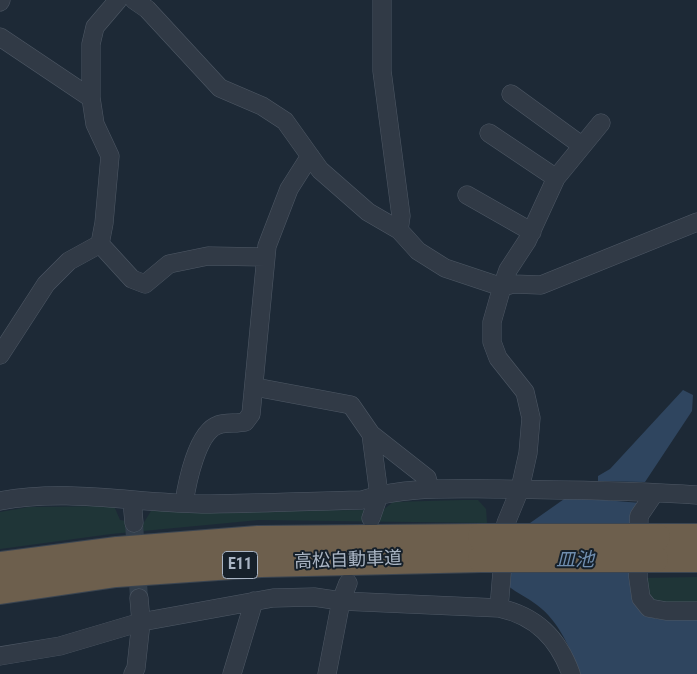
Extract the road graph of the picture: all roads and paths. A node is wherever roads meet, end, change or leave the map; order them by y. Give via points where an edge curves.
1 (118, 0) edge
2 (134, 0) edge
3 (382, 0) edge
4 (0, 37) edge
5 (511, 94) dead end
6 (91, 98) junction
7 (601, 123) dead end
8 (489, 133) dead end
9 (581, 145) junction
10 (310, 156) junction
11 (556, 178) junction
12 (467, 195) dead end
13 (697, 222) edge
14 (399, 230) junction
15 (532, 232) junction
16 (100, 244) junction
17 (266, 257) junction
18 (502, 287) junction
19 (0, 355) edge
20 (255, 388) junction
21 (370, 434) junction
22 (430, 489) junction
23 (520, 489) junction
24 (654, 494) junction
25 (379, 495) junction
26 (697, 495) edge
27 (132, 500) junction
28 (0, 501) edge
29 (184, 503) junction
30 (371, 518) dead end
31 (134, 524) tunnel mouth
32 (697, 537) edge
33 (481, 548) junction
34 (656, 548) junction
35 (697, 559) edge
36 (0, 565) edge
37 (348, 583) dead end
38 (0, 591) edge
39 (139, 598) tunnel mouth
40 (341, 601) junction
41 (254, 602) junction
42 (498, 608) junction
43 (697, 611) edge
44 (141, 622) junction
45 (0, 656) edge
46 (133, 674) edge
47 (232, 674) edge
48 (327, 674) edge
49 (571, 674) edge

1 - 6 street via 95,27 91,44
2 - 10 street via 147,9 220,88 262,106 285,121
3 - 14 street via 382,71 401,216
4 - 6 street
5 - 9 street
6 - 16 street via 95,124 110,156
7 - 9 street
8 - 11 street
9 - 11 street
10 - 14 street via 320,170 368,212
10 - 17 street via 293,181 275,220
11 - 15 street
12 - 15 street
13 - 18 street via 541,285
14 - 18 street via 418,251 445,268
15 - 18 street via 508,270
16 - 17 street via 132,279 145,284 169,264 208,256
16 - 19 street via 69,260 46,284
17 - 20 street
18 - 23 street via 492,322 492,342 498,358 525,392 531,418
20 - 21 street via 351,405
20 - 29 street via 252,414 245,422 219,425 210,429 203,438 187,481
21 - 22 street via 427,478
21 - 25 street
22 - 23 street
22 - 25 street
23 - 24 street
23 - 42 street via 506,523
24 - 26 street
24 - 43 street via 639,516 641,598 649,608
25 - 29 street via 362,500
25 - 30 street
27 - 28 street via 112,496 27,496
27 - 29 street
27 - 31 street
32 - 34 highway, 高松自動車道 / E11
33 - 34 highway, 高松自動車道 / E11, bridge
33 - 36 highway, 高松自動車道 / E11 via 258,539 117,550
33 - 38 highway, 高松自動車道 / E11 via 116,574
34 - 35 highway, 高松自動車道 / E11
37 - 40 street
39 - 44 street
40 - 41 street via 314,597
40 - 42 street
40 - 48 street
41 - 44 street
41 - 47 street
42 - 49 street via 519,612 540,627 558,647
44 - 45 street via 60,646
44 - 46 street

